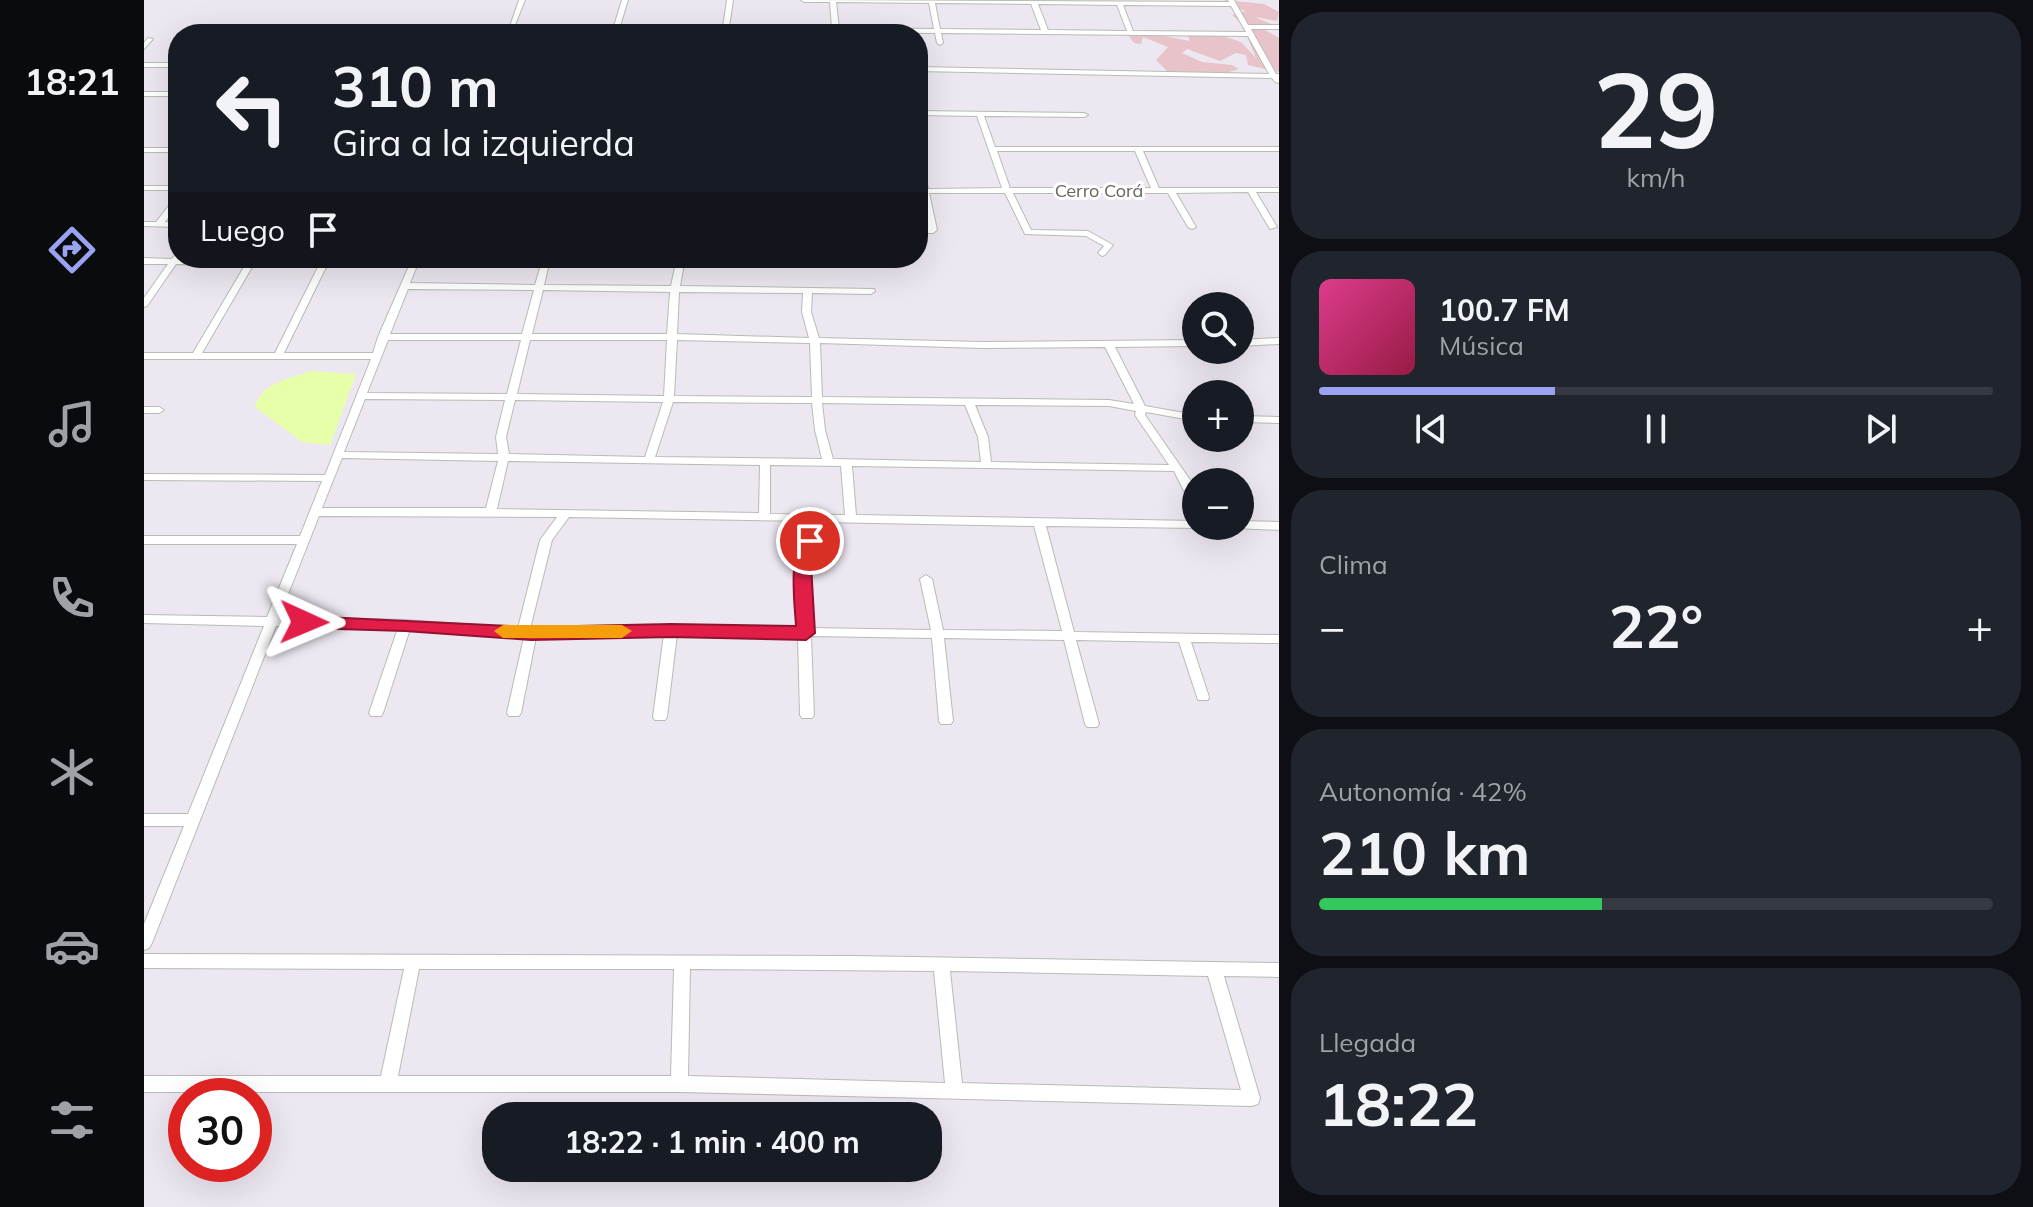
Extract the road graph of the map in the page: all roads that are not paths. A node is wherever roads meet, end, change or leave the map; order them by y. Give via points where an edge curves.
1 (522, 0) edge
2 (625, 0) edge
3 (730, 0) edge
4 (804, 0) edge
5 (833, 0) edge
6 (983, 0) edge
7 (932, 1) edge
8 (1034, 1) edge
9 (1232, 2) edge
10 (1116, 3) junction
11 (512, 24) edge
12 (618, 24) edge
13 (727, 24) edge
14 (835, 24) edge
15 (1279, 27) edge
16 (928, 30) edge
17 (938, 30) junction
18 (1248, 30) junction
19 (1045, 32) junction
20 (1127, 32) junction
21 (150, 39) dead end
22 (940, 43) dead end
23 (144, 47) edge
24 (144, 65) edge
25 (168, 65) edge
26 (928, 69) edge
27 (1277, 76) edge
28 (1279, 84) edge
29 (144, 94) edge
30 (168, 94) edge
31 (928, 113) edge
32 (980, 114) junction
33 (1084, 115) dead end
34 (992, 149) junction
35 (1138, 149) junction
36 (1279, 149) edge
37 (144, 150) edge
38 (168, 150) edge
39 (144, 188) edge
40 (168, 188) edge
41 (1007, 190) junction
42 (1156, 190) junction
43 (1170, 190) junction
44 (1251, 190) junction
45 (1279, 190) edge
46 (928, 191) edge
47 (928, 212) edge
48 (168, 213) edge
49 (144, 224) edge
50 (159, 224) junction
51 (168, 224) edge
52 (1192, 227) dead end
53 (1273, 227) dead end
54 (928, 230) edge
55 (1102, 253) dead end
56 (168, 262) edge
57 (144, 264) edge
58 (169, 268) edge
59 (247, 268) edge
60 (322, 268) edge
61 (412, 268) edge
62 (544, 268) dead end
63 (679, 268) edge
64 (404, 286) junction
65 (539, 287) junction
66 (675, 289) junction
67 (871, 291) dead end
68 (808, 292) junction
69 (144, 304) edge
70 (383, 337) junction
71 (527, 337) junction
72 (672, 337) junction
73 (814, 339) junction
74 (1279, 341) edge
75 (1254, 342) edge
76 (1108, 343) junction
77 (1182, 343) edge
78 (144, 356) edge
79 (196, 356) junction
80 (278, 356) junction
81 (377, 356) junction
82 (361, 396) junction
83 (513, 396) junction
84 (669, 398) junction
85 (817, 402) junction
86 (969, 403) junction
87 (1141, 409) junction
88 (144, 410) edge
89 (159, 410) dead end
90 (1182, 416) edge
91 (1254, 419) edge
92 (1182, 420) edge
93 (1279, 420) edge
94 (1147, 425) junction
95 (338, 455) junction
96 (504, 457) junction
97 (649, 459) junction
98 (765, 461) junction
99 (828, 461) junction
100 (846, 462) junction
101 (986, 463) junction
102 (1174, 468) junction
103 (1182, 474) edge
104 (144, 477) edge
105 (329, 478) junction
106 (315, 512) junction
107 (491, 512) junction
108 (565, 514) junction
109 (764, 517) junction
110 (817, 518) junction
111 (851, 519) junction
112 (1039, 522) junction
113 (1182, 525) edge
114 (1254, 525) edge
115 (1279, 526) edge
116 (144, 540) edge
117 (305, 540) junction
118 (926, 579) dead end
119 (144, 619) edge
120 (273, 621) junction
121 (405, 624) junction
122 (671, 630) junction
123 (527, 633) junction
124 (806, 633) junction
125 (938, 636) junction
126 (1071, 637) junction
127 (1184, 638) junction
128 (1279, 639) edge
129 (1203, 697) dead end
130 (376, 713) dead end
131 (514, 713) dead end
132 (807, 715) dead end
133 (660, 717) dead end
134 (946, 721) dead end
135 (1092, 724) dead end
136 (144, 820) edge
137 (193, 820) junction
138 (144, 943) edge
139 (144, 961) edge
140 (413, 962) junction
141 (682, 964) junction
142 (941, 964) junction
143 (1214, 969) junction
144 (1279, 970) edge
145 (388, 1083) junction
146 (144, 1084) edge
147 (679, 1084) junction
148 (954, 1090) junction

1 - 11 street
2 - 12 street
3 - 13 street
4 - 5 street
5 - 7 street
5 - 14 street
6 - 8 street
7 - 8 street
7 - 17 street
8 - 10 street
8 - 19 street
9 - 10 street
9 - 18 street
10 - 20 street
15 - 18 street
16 - 17 street
17 - 19 street
17 - 22 street
18 - 20 street
18 - 27 street
19 - 20 street
21 - 23 street
24 - 25 street
26 - 27 street
27 - 28 street
29 - 30 street
31 - 32 street
32 - 33 street
32 - 34 street
34 - 35 street
34 - 41 street
35 - 36 street
35 - 42 street
37 - 38 street
39 - 40 street
41 - 42 street, Cerro Corá
41 - 46 street, Cerro Corá
41 - 55 street via 1028,232 1095,235 1109,245
42 - 43 street, Cerro Corá
43 - 44 street, Cerro Corá
43 - 52 street
44 - 45 street, Cerro Corá
44 - 53 street
47 - 54 street via 933,230
48 - 50 street
49 - 50 street
50 - 51 street
56 - 57 street
58 - 69 street
59 - 79 street
60 - 80 street
61 - 64 street
62 - 65 street
63 - 66 street
64 - 65 street
64 - 70 street
65 - 66 street
65 - 71 street
66 - 68 street
66 - 72 street
67 - 68 street
68 - 73 street via 805,311
70 - 71 street
70 - 81 street
71 - 72 street
71 - 83 street
72 - 73 street
72 - 84 street
73 - 76 street
73 - 85 street
74 - 75 street
76 - 77 street
76 - 87 street
78 - 79 street
79 - 80 street
80 - 81 street
81 - 82 street
82 - 83 street
82 - 95 street
83 - 84 street
83 - 96 street via 501,437
84 - 85 street
84 - 97 street
85 - 86 street
85 - 99 street via 818,434
86 - 87 street via 1109,403
86 - 101 street via 983,437
87 - 90 street
87 - 94 street
88 - 89 street
91 - 93 street
92 - 94 street
94 - 102 street
95 - 96 street
95 - 105 street
96 - 97 street
96 - 107 street
97 - 98 street
98 - 99 street
98 - 109 street
99 - 100 street
100 - 101 street
100 - 111 street
101 - 102 street
102 - 103 street
104 - 105 street
105 - 106 street
106 - 107 street
106 - 117 street
107 - 108 street
108 - 109 street
108 - 123 street via 548,536
109 - 110 street
110 - 111 street
110 - 124 street via 802,564
111 - 112 street
112 - 113 street
112 - 126 street
114 - 115 street
116 - 117 street
117 - 120 street
118 - 125 street
119 - 120 street
120 - 121 street
120 - 137 street
121 - 123 street
121 - 130 street
122 - 123 street
122 - 124 street
122 - 133 street
123 - 131 street
124 - 125 street
124 - 132 street
125 - 126 street
125 - 134 street
126 - 127 street
126 - 135 street
127 - 128 street
127 - 129 street
136 - 137 street
137 - 138 street
139 - 140 street
140 - 141 street
140 - 145 street
141 - 142 street
141 - 147 street
142 - 143 street
142 - 148 street
143 - 144 street
143 - 148 street via 1252,1098
145 - 146 street
145 - 147 street
147 - 148 street

